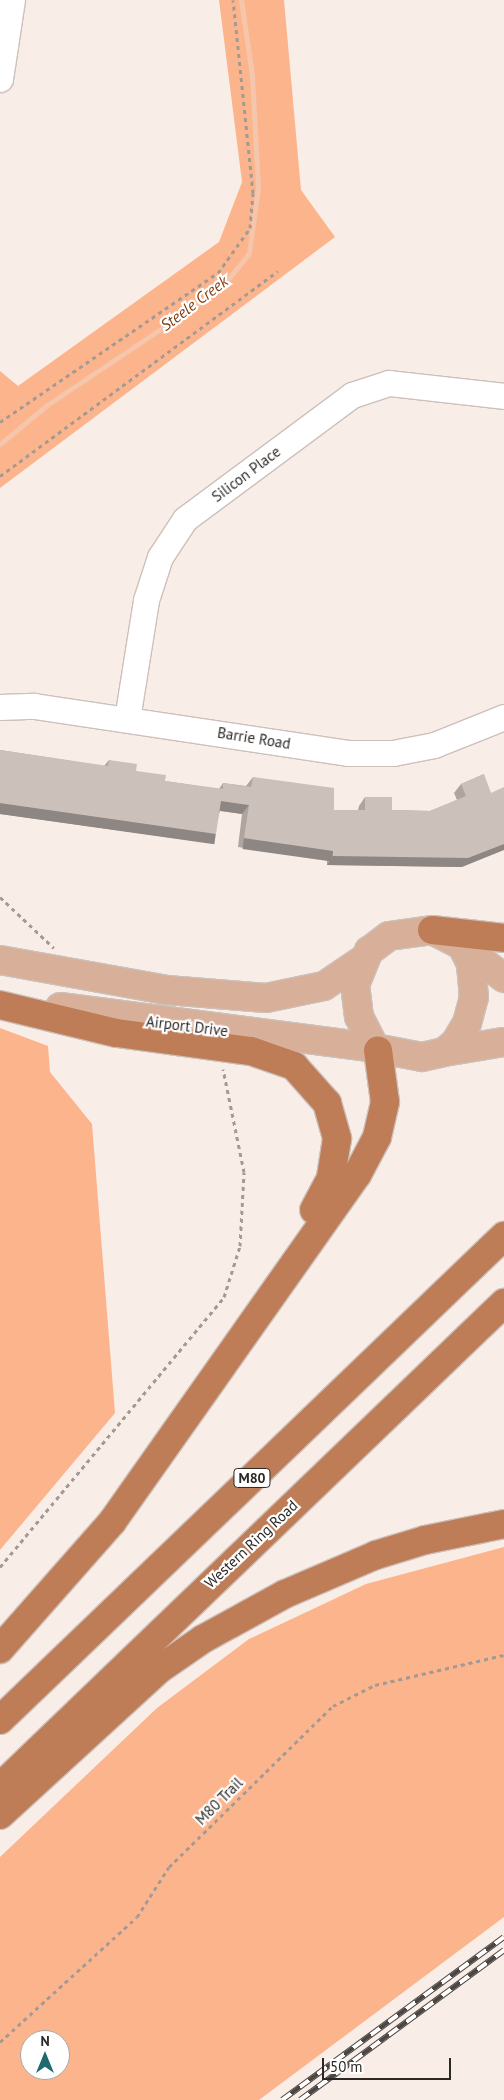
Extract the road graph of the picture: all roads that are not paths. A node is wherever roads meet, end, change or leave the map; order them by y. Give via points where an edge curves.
1 (12, 0) edge
2 (0, 79) edge
3 (504, 396) edge
4 (0, 707) edge
5 (504, 717) edge
6 (127, 719) junction
7 (432, 930) junction
8 (504, 938) edge
9 (462, 946) junction
10 (364, 959) junction
11 (0, 960) edge
12 (504, 978) edge
13 (0, 993) edge
14 (0, 1005) edge
15 (504, 1042) edge
16 (376, 1049) junction
17 (444, 1052) junction
18 (504, 1236) edge
19 (504, 1303) edge
20 (218, 1370) junction
21 (504, 1524) edge
22 (0, 1649) edge
23 (0, 1720) edge
24 (0, 1787) edge
25 (0, 1816) edge

1 - 2 street
3 - 6 street, Silicon Place via 389,383 352,395 185,519 160,557 146,600
4 - 6 street, Barrie Road via 34,706
5 - 6 street, Barrie Road via 434,745 393,753 348,753
7 - 8 highway
7 - 9 main road
7 - 10 main road via 389,936
9 - 12 main road
9 - 17 main road via 472,971 474,1005 460,1038
10 - 11 main road via 324,986 266,998 168,990
10 - 16 main road via 355,992 362,1026
13 - 16 main road, Airport Drive via 112,1016
14 - 20 highway via 108,1031 282,1059 307,1076 327,1103 338,1150 324,1194
15 - 17 main road
16 - 17 main road via 408,1056
16 - 20 highway via 385,1102 369,1155
18 - 23 highway, M80
19 - 24 highway, Western Ring Road
20 - 22 highway via 112,1522
21 - 25 highway via 425,1540 376,1555 285,1594 204,1638 158,1670

